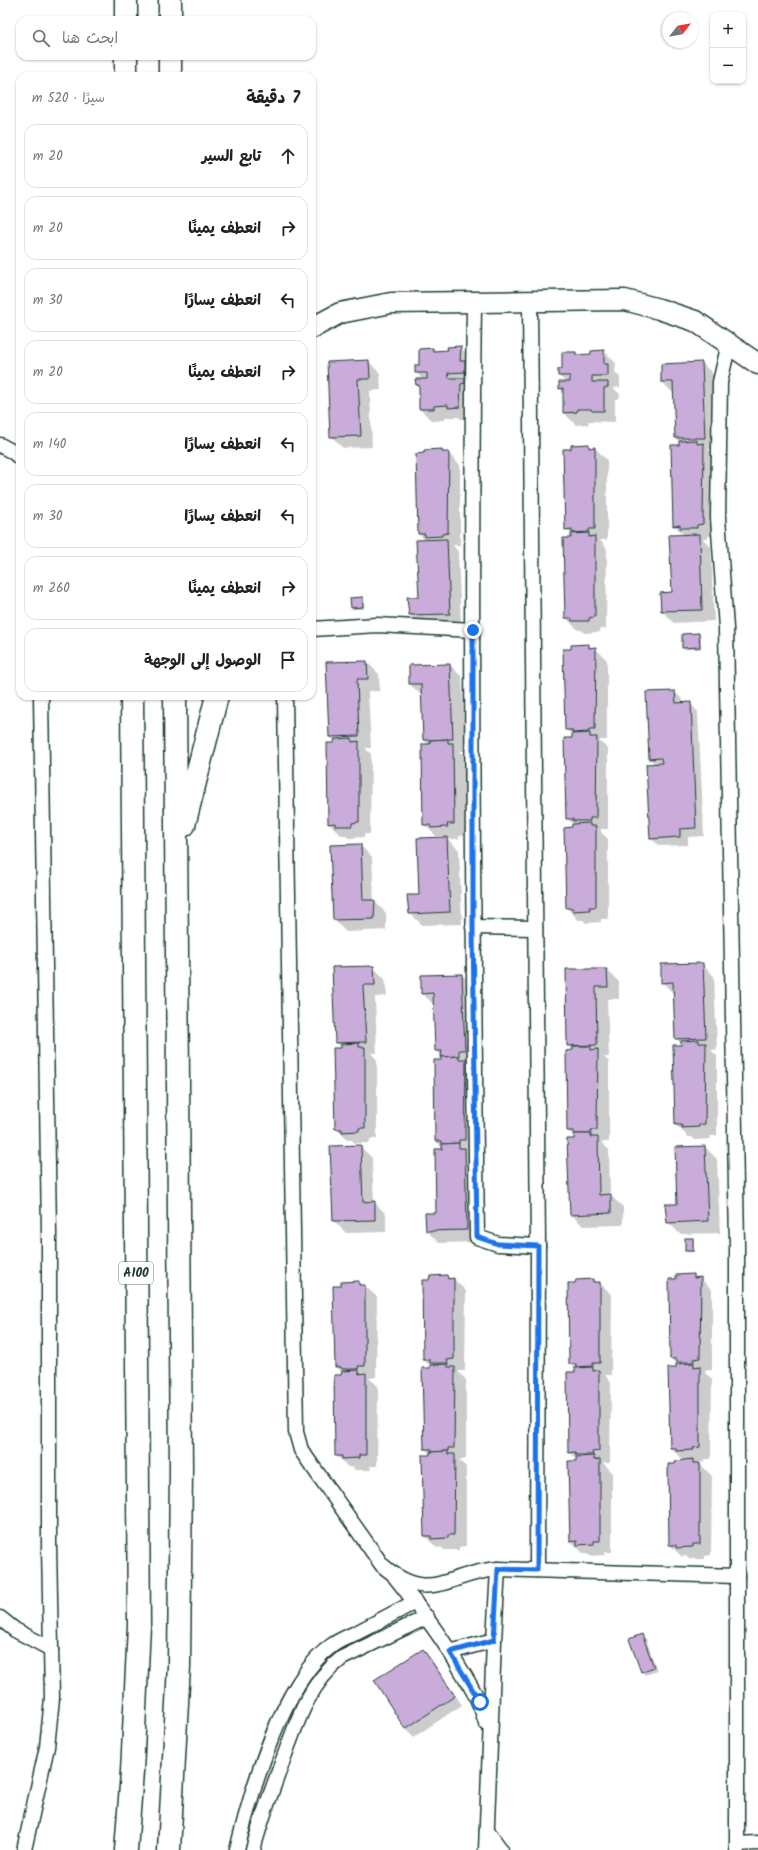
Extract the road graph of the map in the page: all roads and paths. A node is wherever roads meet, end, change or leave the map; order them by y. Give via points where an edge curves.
1 (126, 0) edge
2 (170, 0) edge
3 (126, 16) edge
4 (170, 16) edge
5 (126, 60) edge
6 (170, 60) edge
7 (126, 72) edge
8 (170, 72) edge
9 (530, 302) junction
10 (474, 303) junction
11 (316, 326) edge
12 (729, 343) junction
13 (758, 364) edge
14 (0, 445) edge
15 (16, 455) edge
16 (316, 629) edge
17 (473, 630) junction
18 (40, 700) edge
19 (132, 700) edge
20 (175, 700) edge
21 (216, 700) edge
22 (284, 700) edge
23 (176, 858) junction
24 (473, 927) junction
25 (535, 928) junction
26 (538, 1246) junction
27 (498, 1569) junction
28 (537, 1570) junction
29 (392, 1573) junction
30 (737, 1576) junction
31 (414, 1602) junction
32 (427, 1617) junction
33 (0, 1618) edge
34 (494, 1640) junction
35 (51, 1649) junction
36 (450, 1652) junction
37 (490, 1743) junction
38 (487, 1831) junction
39 (758, 1843) edge
40 (736, 1847) edge
41 (24, 1850) edge
42 (126, 1850) edge
43 (168, 1850) edge
44 (236, 1850) edge
45 (253, 1850) edge
46 (486, 1850) edge
47 (501, 1850) edge

1 - 3 highway
2 - 4 highway
5 - 7 highway
6 - 8 highway
9 - 10 street
9 - 12 street via 625,300 695,321
9 - 25 street
10 - 11 street via 391,303 340,313
10 - 17 street
12 - 13 street
12 - 30 street via 720,382 718,518 726,628 732,943 737,1244
14 - 15 street
16 - 17 street via 377,625
17 - 24 street
18 - 35 street via 49,1233
19 - 42 highway, A100 via 139,1626 133,1764
20 - 23 highway
21 - 23 highway
22 - 29 street via 296,1432 306,1457 375,1557
23 - 43 highway via 181,1469 179,1666
24 - 25 street
24 - 26 street via 477,1237 498,1244
25 - 26 street
26 - 28 street
27 - 28 street
27 - 29 street via 483,1570 432,1586 410,1582
27 - 34 street
28 - 30 street
29 - 31 street
30 - 40 street
31 - 32 street
31 - 44 street via 332,1645 301,1677 263,1762
32 - 36 street
32 - 45 street via 342,1658 317,1683 300,1714 261,1818
33 - 35 street via 15,1630
34 - 36 street
34 - 37 street
35 - 41 street via 52,1698 47,1747
36 - 37 street via 481,1704
37 - 38 street
38 - 46 street
38 - 47 street
39 - 40 street

